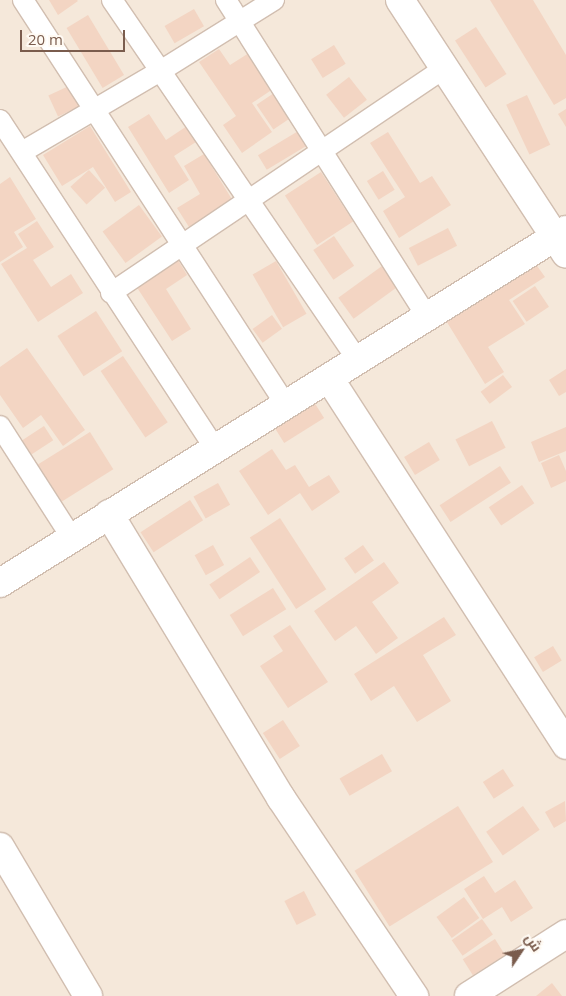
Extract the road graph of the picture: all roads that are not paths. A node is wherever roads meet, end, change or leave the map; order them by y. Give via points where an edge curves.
1 (23, 0) edge
2 (112, 0) edge
3 (226, 0) edge
4 (274, 0) edge
5 (400, 0) edge
6 (239, 22) junction
7 (444, 68) junction
8 (162, 70) junction
9 (92, 110) junction
10 (0, 120) edge
11 (323, 150) junction
12 (22, 152) junction
13 (249, 200) junction
14 (562, 240) edge
15 (180, 246) junction
16 (111, 293) junction
17 (427, 317) junction
18 (358, 360) junction
19 (329, 378) junction
20 (286, 405) junction
21 (0, 426) edge
22 (215, 449) junction
23 (109, 514) junction
24 (72, 538) junction
25 (0, 582) edge
26 (566, 745) edge
27 (0, 846) edge
28 (566, 934) edge
29 (88, 996) edge
30 (414, 996) edge
31 (469, 996) edge

1 - 9 lane
2 - 8 lane
3 - 6 lane
4 - 6 lane
5 - 7 street
6 - 8 lane
6 - 11 lane
7 - 11 lane
7 - 14 street
8 - 9 lane
8 - 13 lane
9 - 12 lane
9 - 15 lane
10 - 12 lane
11 - 13 lane
11 - 17 lane
12 - 16 lane
13 - 15 lane
13 - 18 lane
14 - 17 street
15 - 16 lane
15 - 20 lane
16 - 22 lane
17 - 18 street
18 - 19 street
19 - 20 street
19 - 26 street
20 - 22 street
21 - 24 lane
22 - 23 street
23 - 24 street
23 - 30 street via 281,798
24 - 25 street
27 - 29 street
28 - 31 street

